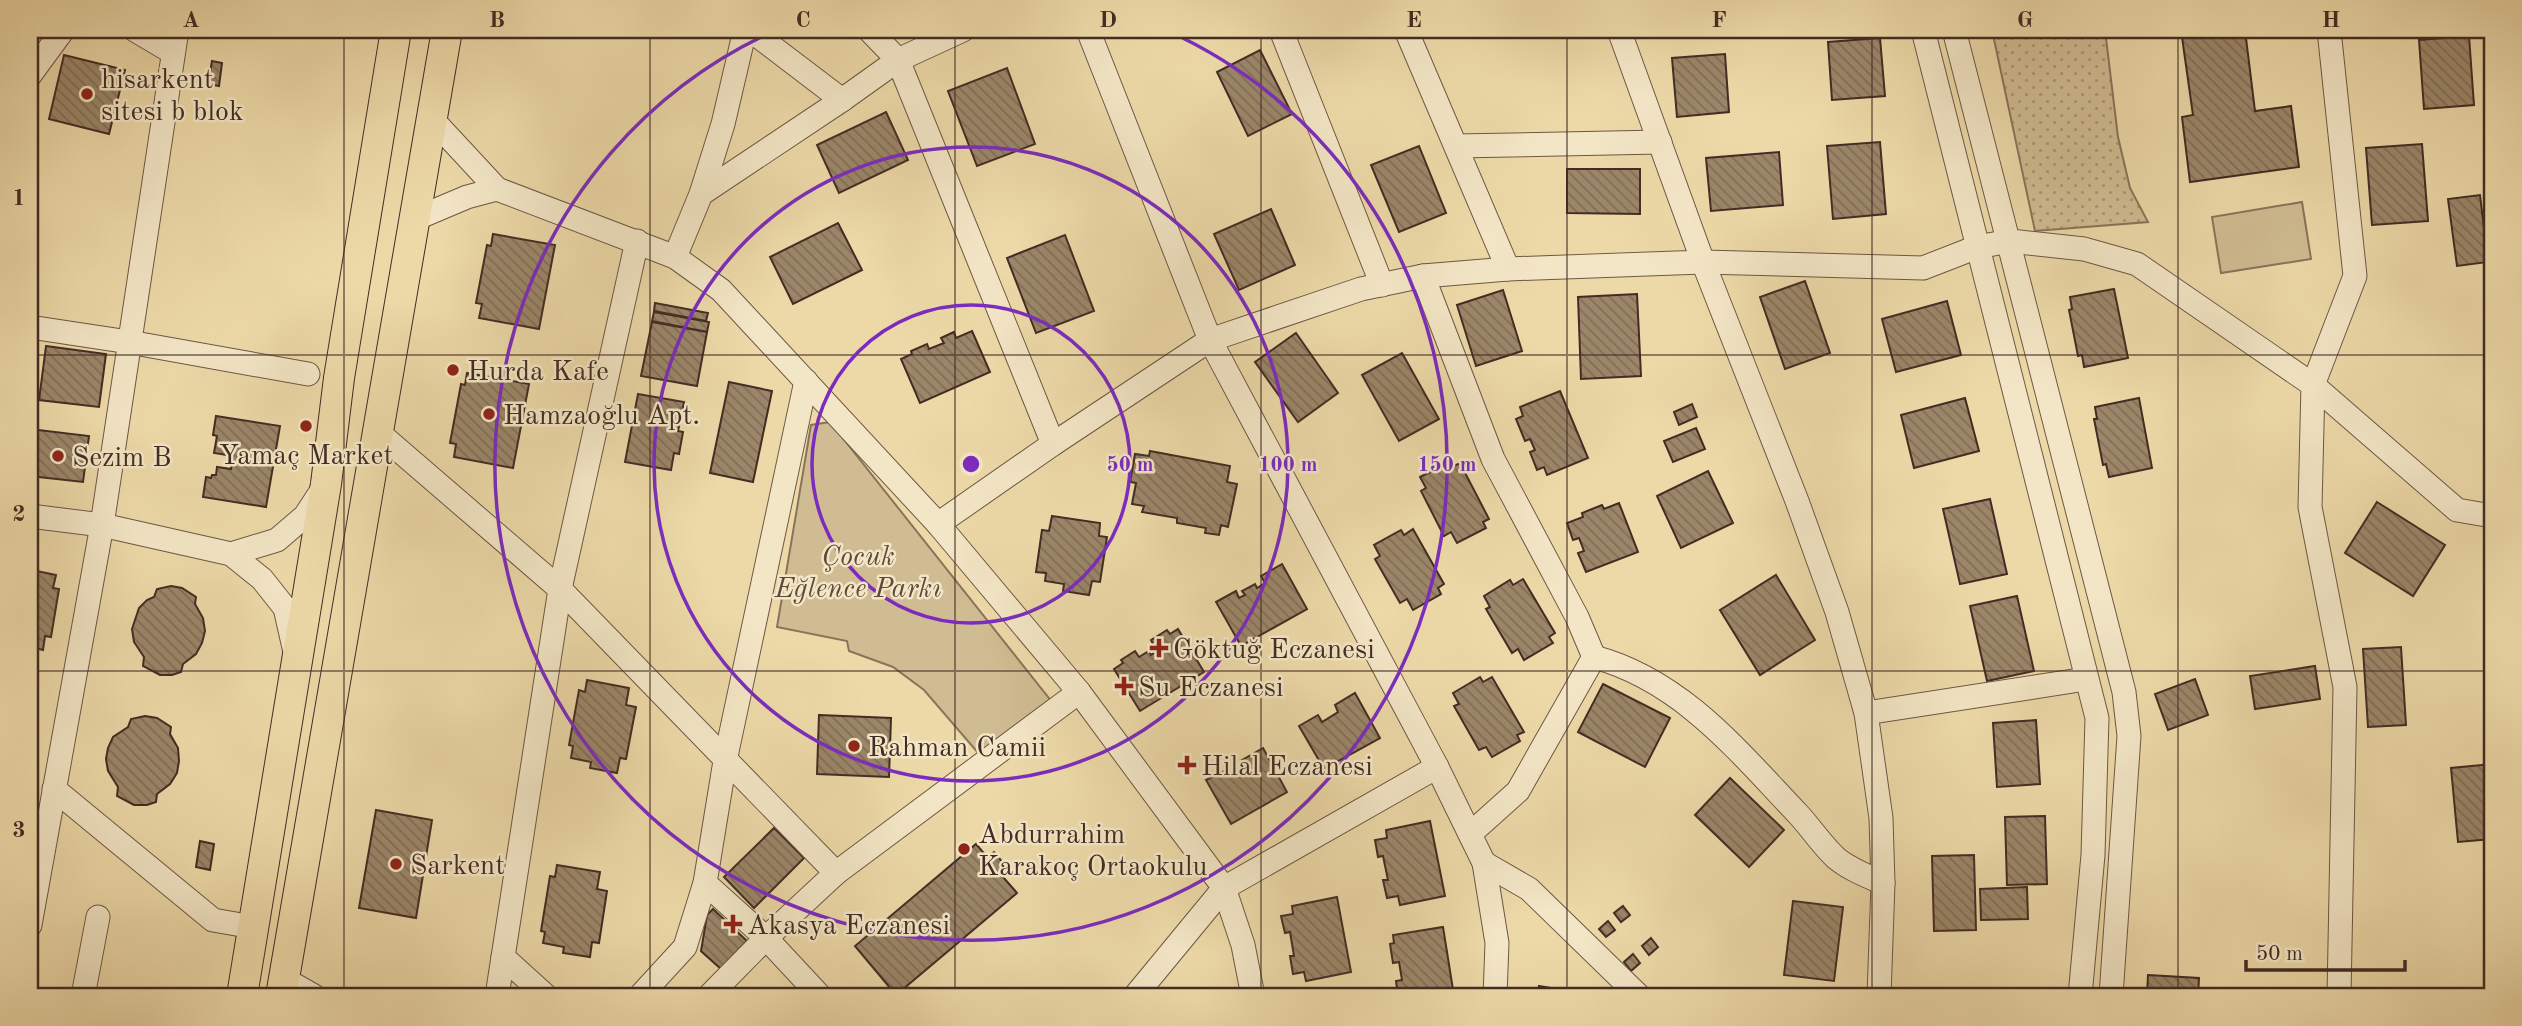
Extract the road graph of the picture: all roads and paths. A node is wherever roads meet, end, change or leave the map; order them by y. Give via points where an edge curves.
1 (63, 30) edge
2 (135, 30) edge
3 (396, 30) edge
4 (447, 30) edge
5 (748, 30) edge
6 (869, 30) edge
7 (963, 30) edge
8 (1088, 30) edge
9 (1281, 30) edge
10 (1406, 30) edge
11 (1619, 30) edge
12 (1923, 30) edge
13 (1954, 30) edge
14 (2329, 30) edge
15 (175, 41) edge
16 (898, 60) junction
17 (30, 75) edge
18 (842, 100) junction
19 (432, 119) junction
20 (1660, 142) junction
21 (1456, 146) junction
22 (497, 189) junction
23 (701, 194) junction
24 (415, 219) junction
25 (636, 241) junction
26 (2010, 241) junction
27 (1977, 247) junction
28 (675, 257) junction
29 (1703, 262) junction
30 (1508, 269) junction
31 (1423, 275) junction
32 (1382, 285) junction
33 (30, 327) edge
34 (1210, 340) junction
35 (130, 342) junction
36 (308, 374) dead end
37 (806, 381) junction
38 (2313, 385) junction
39 (379, 433) junction
40 (1053, 444) junction
41 (326, 484) junction
42 (30, 516) edge
43 (2492, 516) edge
44 (938, 524) junction
45 (102, 525) junction
46 (231, 554) junction
47 (560, 589) junction
48 (1594, 657) junction
49 (297, 661) junction
50 (2086, 679) junction
51 (1079, 692) junction
52 (1866, 713) junction
53 (725, 761) junction
54 (1437, 767) junction
55 (54, 789) junction
56 (1470, 834) junction
57 (1484, 863) junction
58 (836, 873) junction
59 (705, 883) junction
60 (1883, 883) junction
61 (1224, 888) junction
62 (99, 917) dead end
63 (30, 925) edge
64 (253, 927) junction
65 (766, 938) junction
66 (503, 957) junction
67 (283, 988) edge
68 (83, 996) edge
69 (242, 996) edge
70 (314, 996) edge
71 (496, 996) edge
72 (546, 996) edge
73 (640, 996) edge
74 (709, 996) edge
75 (820, 996) edge
76 (1135, 996) edge
77 (1253, 996) edge
78 (1495, 996) edge
79 (1639, 996) edge
80 (1879, 996) edge
81 (2080, 996) edge
82 (2111, 996) edge
83 (2339, 996) edge

1 - 17 street
2 - 15 street
3 - 41 main road
4 - 19 main road
5 - 18 street
5 - 23 street
6 - 16 street
7 - 16 street
8 - 34 street
9 - 32 street
10 - 21 street
11 - 20 street
12 - 27 street
13 - 26 street
14 - 38 street via 2355,276
15 - 35 street
16 - 18 street
16 - 40 street
18 - 23 street
19 - 22 street
19 - 24 main road
20 - 21 street
20 - 29 street
21 - 30 street
22 - 24 street
22 - 25 street
23 - 28 street
24 - 39 main road
25 - 28 street
25 - 47 street
26 - 27 street
26 - 38 street via 2084,249 2137,264
26 - 82 street via 2124,692 2129,736
27 - 29 street via 1923,268
27 - 50 street
28 - 37 street via 721,290
29 - 30 street
29 - 52 street via 1837,612
30 - 31 street
31 - 32 street
31 - 48 street via 1493,459
32 - 34 street
33 - 35 street
34 - 40 street
34 - 54 street
35 - 36 street
35 - 45 street
37 - 44 street
37 - 53 street
38 - 43 street via 2456,510
38 - 83 street via 2310,507 2345,687
39 - 47 street
39 - 67 main road
40 - 44 street
41 - 46 street via 305,516 277,540
41 - 49 main road
42 - 45 street
44 - 51 street
45 - 46 street
45 - 55 street
46 - 49 street via 262,579 285,608
47 - 53 street
47 - 66 street
48 - 56 street via 1518,791
48 - 60 street via 1619,663 1687,703 1837,859
49 - 64 main road
50 - 52 street
50 - 81 street via 2096,732 2093,855
51 - 58 street
51 - 61 street
52 - 60 street via 1881,818
53 - 58 street
53 - 59 street
54 - 56 street
54 - 61 street
55 - 63 street
55 - 64 street via 212,920
56 - 57 street
57 - 78 street via 1497,943
57 - 79 street via 1529,888
58 - 65 street
59 - 65 street
59 - 73 street via 685,947
60 - 80 street
61 - 76 street
61 - 77 street via 1243,945
62 - 68 street
64 - 69 main road
65 - 74 street
65 - 75 street
66 - 71 street
66 - 72 street
67 - 70 street

